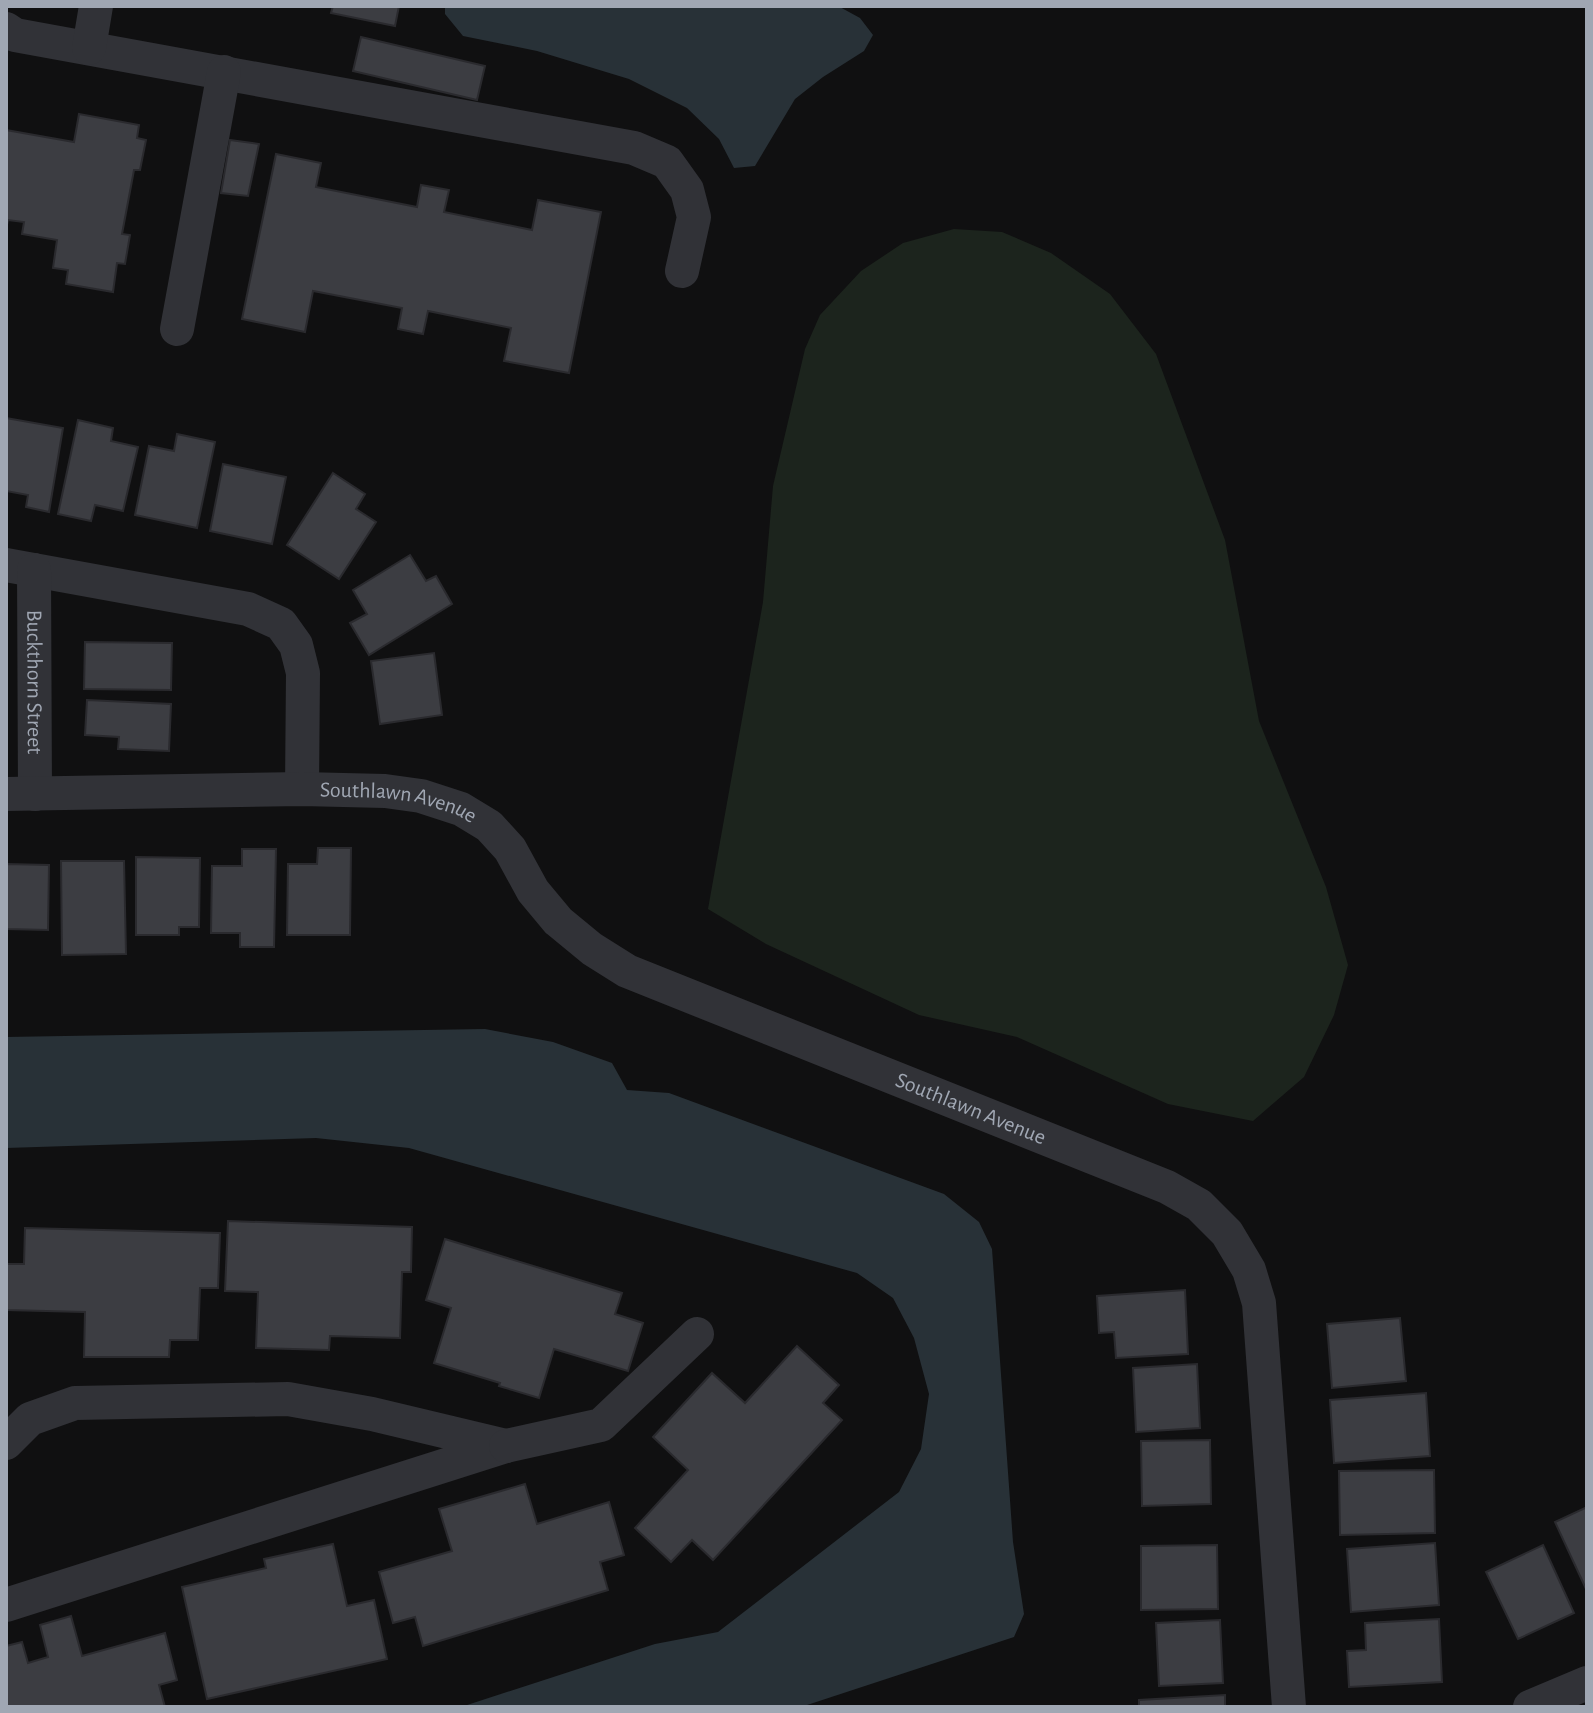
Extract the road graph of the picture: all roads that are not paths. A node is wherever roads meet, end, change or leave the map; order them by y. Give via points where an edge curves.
1 (96, 6) edge
2 (6, 29) edge
3 (89, 48) junction
4 (224, 72) junction
5 (682, 271) dead end
6 (177, 329) dead end
7 (20, 568) edge
8 (302, 789) junction
9 (20, 794) edge
10 (697, 1334) dead end
11 (6, 1443) edge
12 (506, 1446) junction
13 (6, 1605) edge
14 (1587, 1683) edge
15 (1289, 1707) edge
16 (1530, 1707) edge

1 - 3 street
2 - 3 street
3 - 4 street
4 - 5 street via 634,148 667,162 687,190 694,217
4 - 6 street
7 - 8 street, Southlawn Avenue via 248,609 281,624 296,645 303,673
7 - 9 street, Buckthorn Street
8 - 9 street, Southlawn Avenue
8 - 15 street, Southlawn Avenue via 385,791 461,809 489,826 510,849 533,891 558,921 627,971 1167,1187 1199,1205 1227,1233 1249,1270 1259,1303
10 - 12 street via 601,1425
11 - 12 street via 30,1419 75,1403 288,1399
12 - 13 street
14 - 16 street

